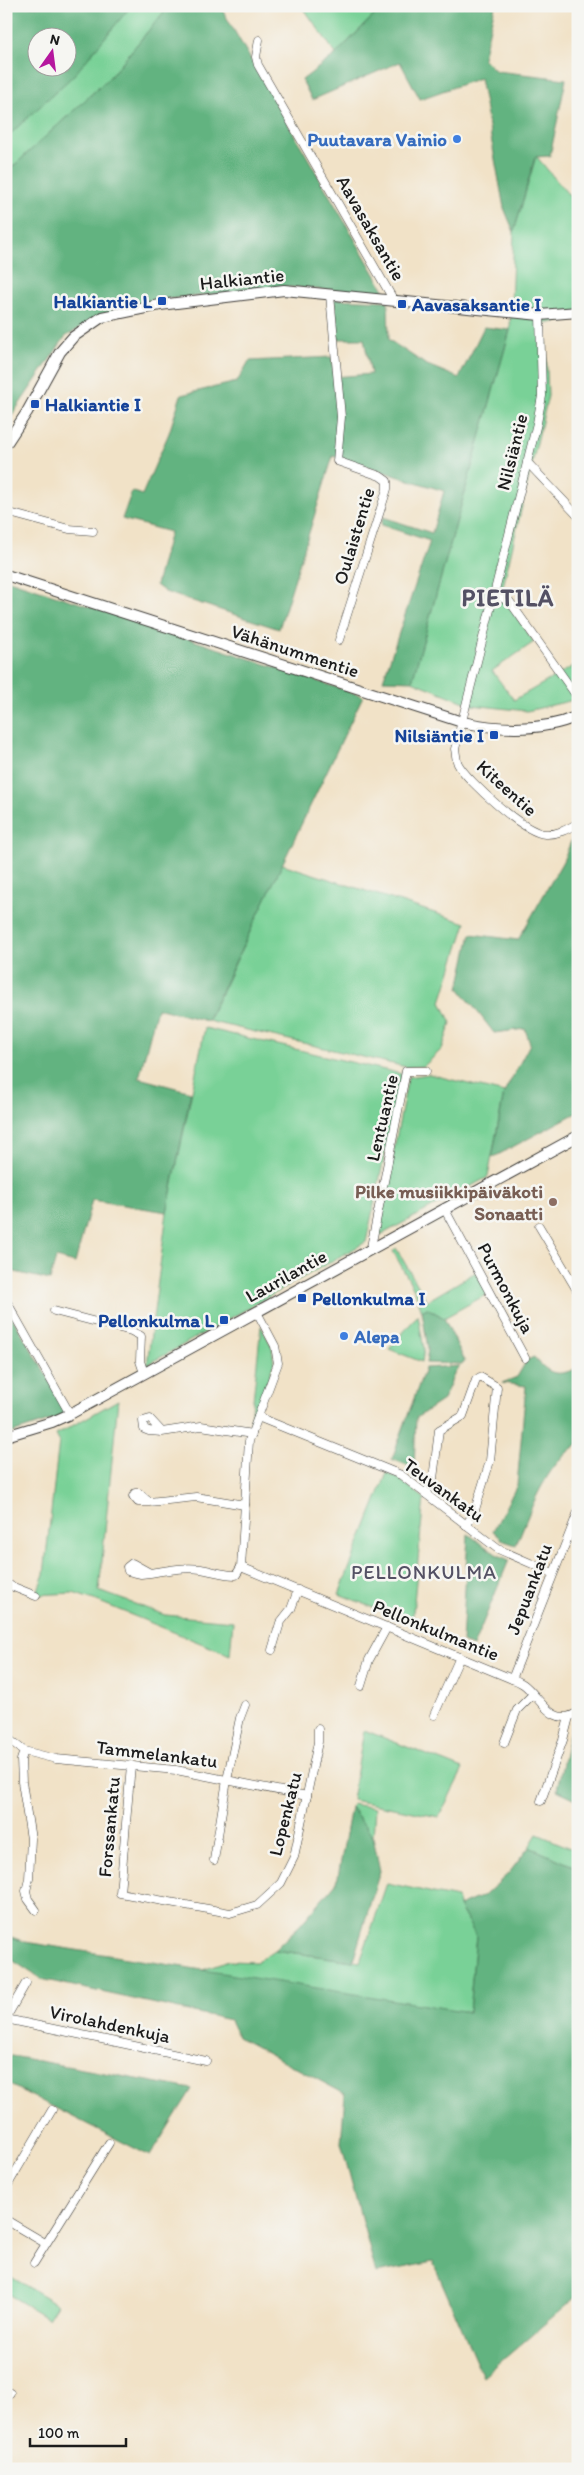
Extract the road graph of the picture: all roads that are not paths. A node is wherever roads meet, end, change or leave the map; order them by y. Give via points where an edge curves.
1 (259, 40) dead end
2 (330, 295) junction
3 (394, 299) junction
4 (578, 312) edge
5 (540, 315) junction
6 (6, 444) edge
7 (527, 462) junction
8 (6, 512) edge
9 (578, 516) edge
10 (94, 531) dead end
11 (6, 575) edge
12 (494, 594) junction
13 (338, 640) dead end
14 (578, 698) edge
15 (578, 716) edge
16 (462, 722) junction
17 (578, 823) edge
18 (426, 1071) dead end
19 (578, 1136) edge
20 (444, 1208) junction
21 (539, 1226) dead end
22 (371, 1247) junction
23 (575, 1279) edge
24 (578, 1292) edge
25 (8, 1304) dead end
26 (54, 1311) dead end
27 (257, 1312) junction
28 (525, 1358) dead end
29 (144, 1373) junction
30 (70, 1414) junction
31 (258, 1417) junction
32 (162, 1432) dead end
33 (252, 1434) junction
34 (6, 1436) edge
35 (426, 1494) junction
36 (149, 1502) dead end
37 (245, 1505) junction
38 (578, 1512) edge
39 (466, 1525) junction
40 (241, 1567) junction
41 (150, 1573) dead end
42 (553, 1573) junction
43 (6, 1584) edge
44 (298, 1590) junction
45 (36, 1596) dead end
46 (387, 1627) junction
47 (272, 1650) dead end
48 (460, 1657) junction
49 (512, 1678) junction
50 (361, 1686) dead end
51 (532, 1695) junction
52 (245, 1705) dead end
53 (578, 1712) edge
54 (434, 1715) dead end
55 (569, 1717) junction
56 (318, 1729) dead end
57 (6, 1737) edge
58 (504, 1743) dead end
59 (24, 1751) junction
60 (131, 1765) junction
61 (227, 1780) junction
62 (307, 1796) junction
63 (541, 1801) dead end
64 (214, 1860) dead end
65 (120, 1893) joint
66 (36, 1910) dead end
67 (26, 1983) dead end
68 (6, 2018) edge
69 (206, 2060) dead end
70 (52, 2110) dead end
71 (109, 2143) dead end
72 (6, 2188) edge
73 (6, 2220) edge
74 (45, 2243) junction
75 (34, 2264) dead end

1 - 3 street, Aavasaksantie via 258,64
2 - 3 street, Halkiantie
2 - 6 street, Halkiantie via 284,290 160,305 102,317 73,336 60,352
2 - 13 street, Oulaistentie via 341,417 337,461 387,481
3 - 5 street, Halkiantie
4 - 5 street, Halkiantie
5 - 7 street, Nilsiäntie via 542,396
7 - 9 street
7 - 12 street, Nilsiäntie
8 - 10 street via 69,529
11 - 16 street, Vähänummentie
12 - 14 street via 510,602
12 - 16 street, Nilsiäntie
15 - 16 street, Vähänummentie via 552,724 516,728
16 - 17 street, Kiteentie via 455,749 458,764 496,805 532,832 558,832
18 - 22 street, Lentuantie via 406,1071
19 - 20 street, Laurilantie
20 - 22 street, Laurilantie
20 - 28 street, Purmonkuja
21 - 23 street
22 - 27 street, Laurilantie
23 - 24 street
25 - 30 street
26 - 29 street via 131,1330 141,1336 140,1361
27 - 29 street, Laurilantie
27 - 31 street via 275,1346 278,1363
29 - 30 street, Laurilantie
30 - 34 street, Laurilantie
31 - 33 street
31 - 35 street, Teuvankatu via 401,1475
32 - 33 street via 201,1426
33 - 37 street
35 - 39 street, Teuvankatu
35 - 39 street via 433,1479 438,1430 463,1416 480,1377 497,1387 490,1461 474,1513
36 - 37 street via 196,1497
37 - 40 street
38 - 42 street, Jepuankatu
39 - 42 street, Teuvankatu via 498,1549
40 - 41 street via 236,1575 174,1568
40 - 44 street, Pellonkulmantie
42 - 49 street, Jepuankatu
43 - 45 street
44 - 46 street, Pellonkulmantie
44 - 47 street via 280,1623
46 - 48 street, Pellonkulmantie
46 - 50 street via 369,1660
48 - 49 street, Pellonkulmantie
48 - 54 street
49 - 51 street, Pellonkulmantie via 524,1684
51 - 55 street, Pellonkulmantie via 555,1715
51 - 58 street via 517,1710
52 - 61 street
53 - 55 street
55 - 63 street
56 - 62 street, Lopenkatu
57 - 59 street, Tammelankatu
59 - 60 street, Tammelankatu via 59,1760
59 - 66 street via 22,1782 31,1839 26,1891
60 - 61 street, Tammelankatu
60 - 65 street, Forssankatu
61 - 62 street, Tammelankatu
61 - 64 street
62 - 65 street, Lopenkatu via 294,1857 281,1883 257,1905 230,1913
67 - 68 street
68 - 69 street, Virolahdenkuja
70 - 72 street
71 - 74 street
73 - 74 street
74 - 75 street

